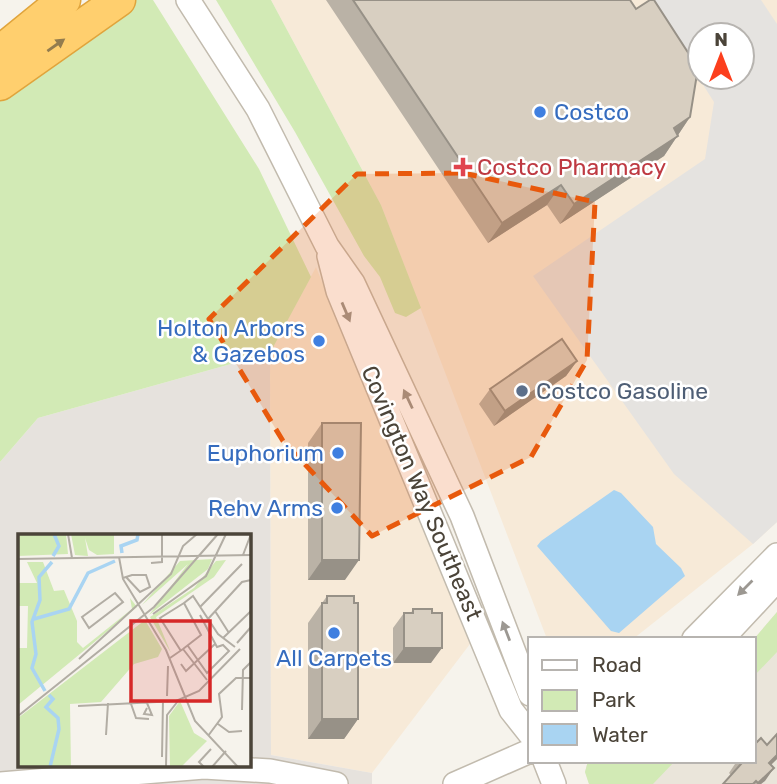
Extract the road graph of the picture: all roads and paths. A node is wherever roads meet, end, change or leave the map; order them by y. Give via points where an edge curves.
1 (64, 0) edge
2 (119, 0) edge
3 (193, 8) edge
4 (0, 52) edge
5 (0, 84) edge
6 (327, 246) junction
7 (397, 434) junction
8 (462, 516) junction
9 (777, 555) edge
10 (777, 580) edge
11 (696, 637) edge
12 (724, 637) edge
13 (528, 689) edge
14 (528, 731) edge
15 (528, 752) edge
16 (546, 763) edge
17 (0, 784) edge
18 (336, 784) edge
19 (455, 784) edge
20 (554, 784) edge

1 - 4 highway
5 -> 2 highway
3 - 6 street, Covington Way Southeast via 258,109
6 -> 7 street, Covington Way Southeast via 338,291
8 -> 6 street, Covington Way Southeast via 354,283
7 - 8 street via 412,431 434,478
7 - 14 street, Covington Way Southeast via 512,710
13 -> 8 street, Covington Way Southeast
9 -> 11 street
10 - 12 street
15 - 19 street
16 - 20 street
17 - 18 street via 204,767 270,771

